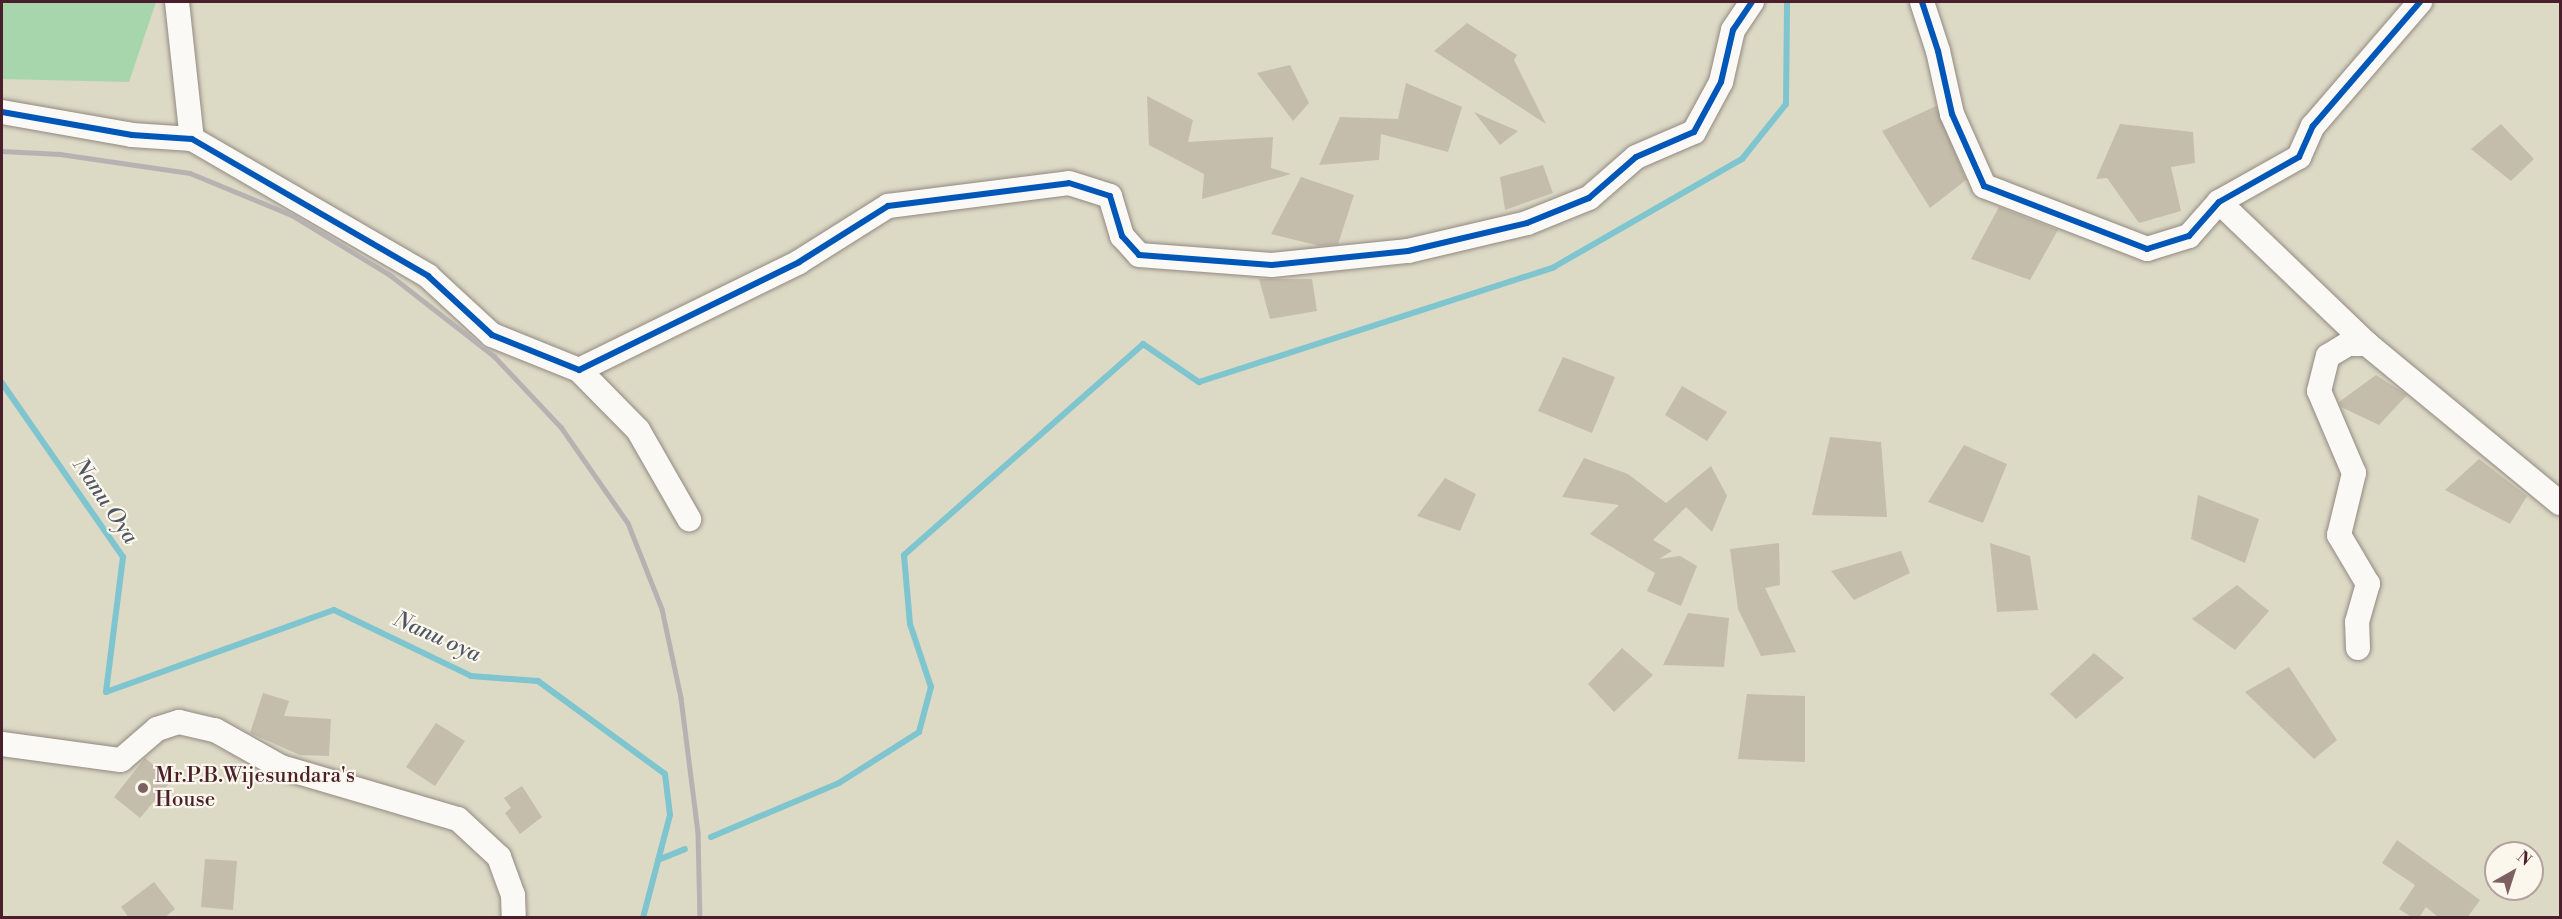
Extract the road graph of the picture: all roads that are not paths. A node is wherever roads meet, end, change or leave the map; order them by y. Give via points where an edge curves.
1 (177, 2) edge
2 (1752, 2) edge
3 (1922, 2) edge
4 (2420, 2) edge
5 (2, 112) edge
6 (192, 139) junction
7 (2219, 202) junction
8 (2367, 344) junction
9 (579, 370) junction
10 (2560, 503) edge
11 (689, 519) dead end
12 (2358, 648) dead end
13 (2, 744) edge
14 (514, 918) edge

1 - 6 street
2 - 9 street via 1733,30 1721,82 1694,132 1636,157 1589,198 1527,223 1408,251 1272,265 1139,255 1122,236 1110,196 1069,183 888,206 799,262
3 - 7 street via 1952,114 1984,186 2147,249 2188,236
4 - 7 street via 2313,126 2299,157
5 - 6 street via 132,135
6 - 9 street via 428,276 492,335
7 - 8 street
8 - 10 street
8 - 12 street via 2348,344 2328,356 2319,391 2354,473 2339,535 2368,584 2357,622
9 - 11 street via 638,430
13 - 14 street via 121,760 157,729 179,722 214,730 281,767 458,819 499,857 513,895

